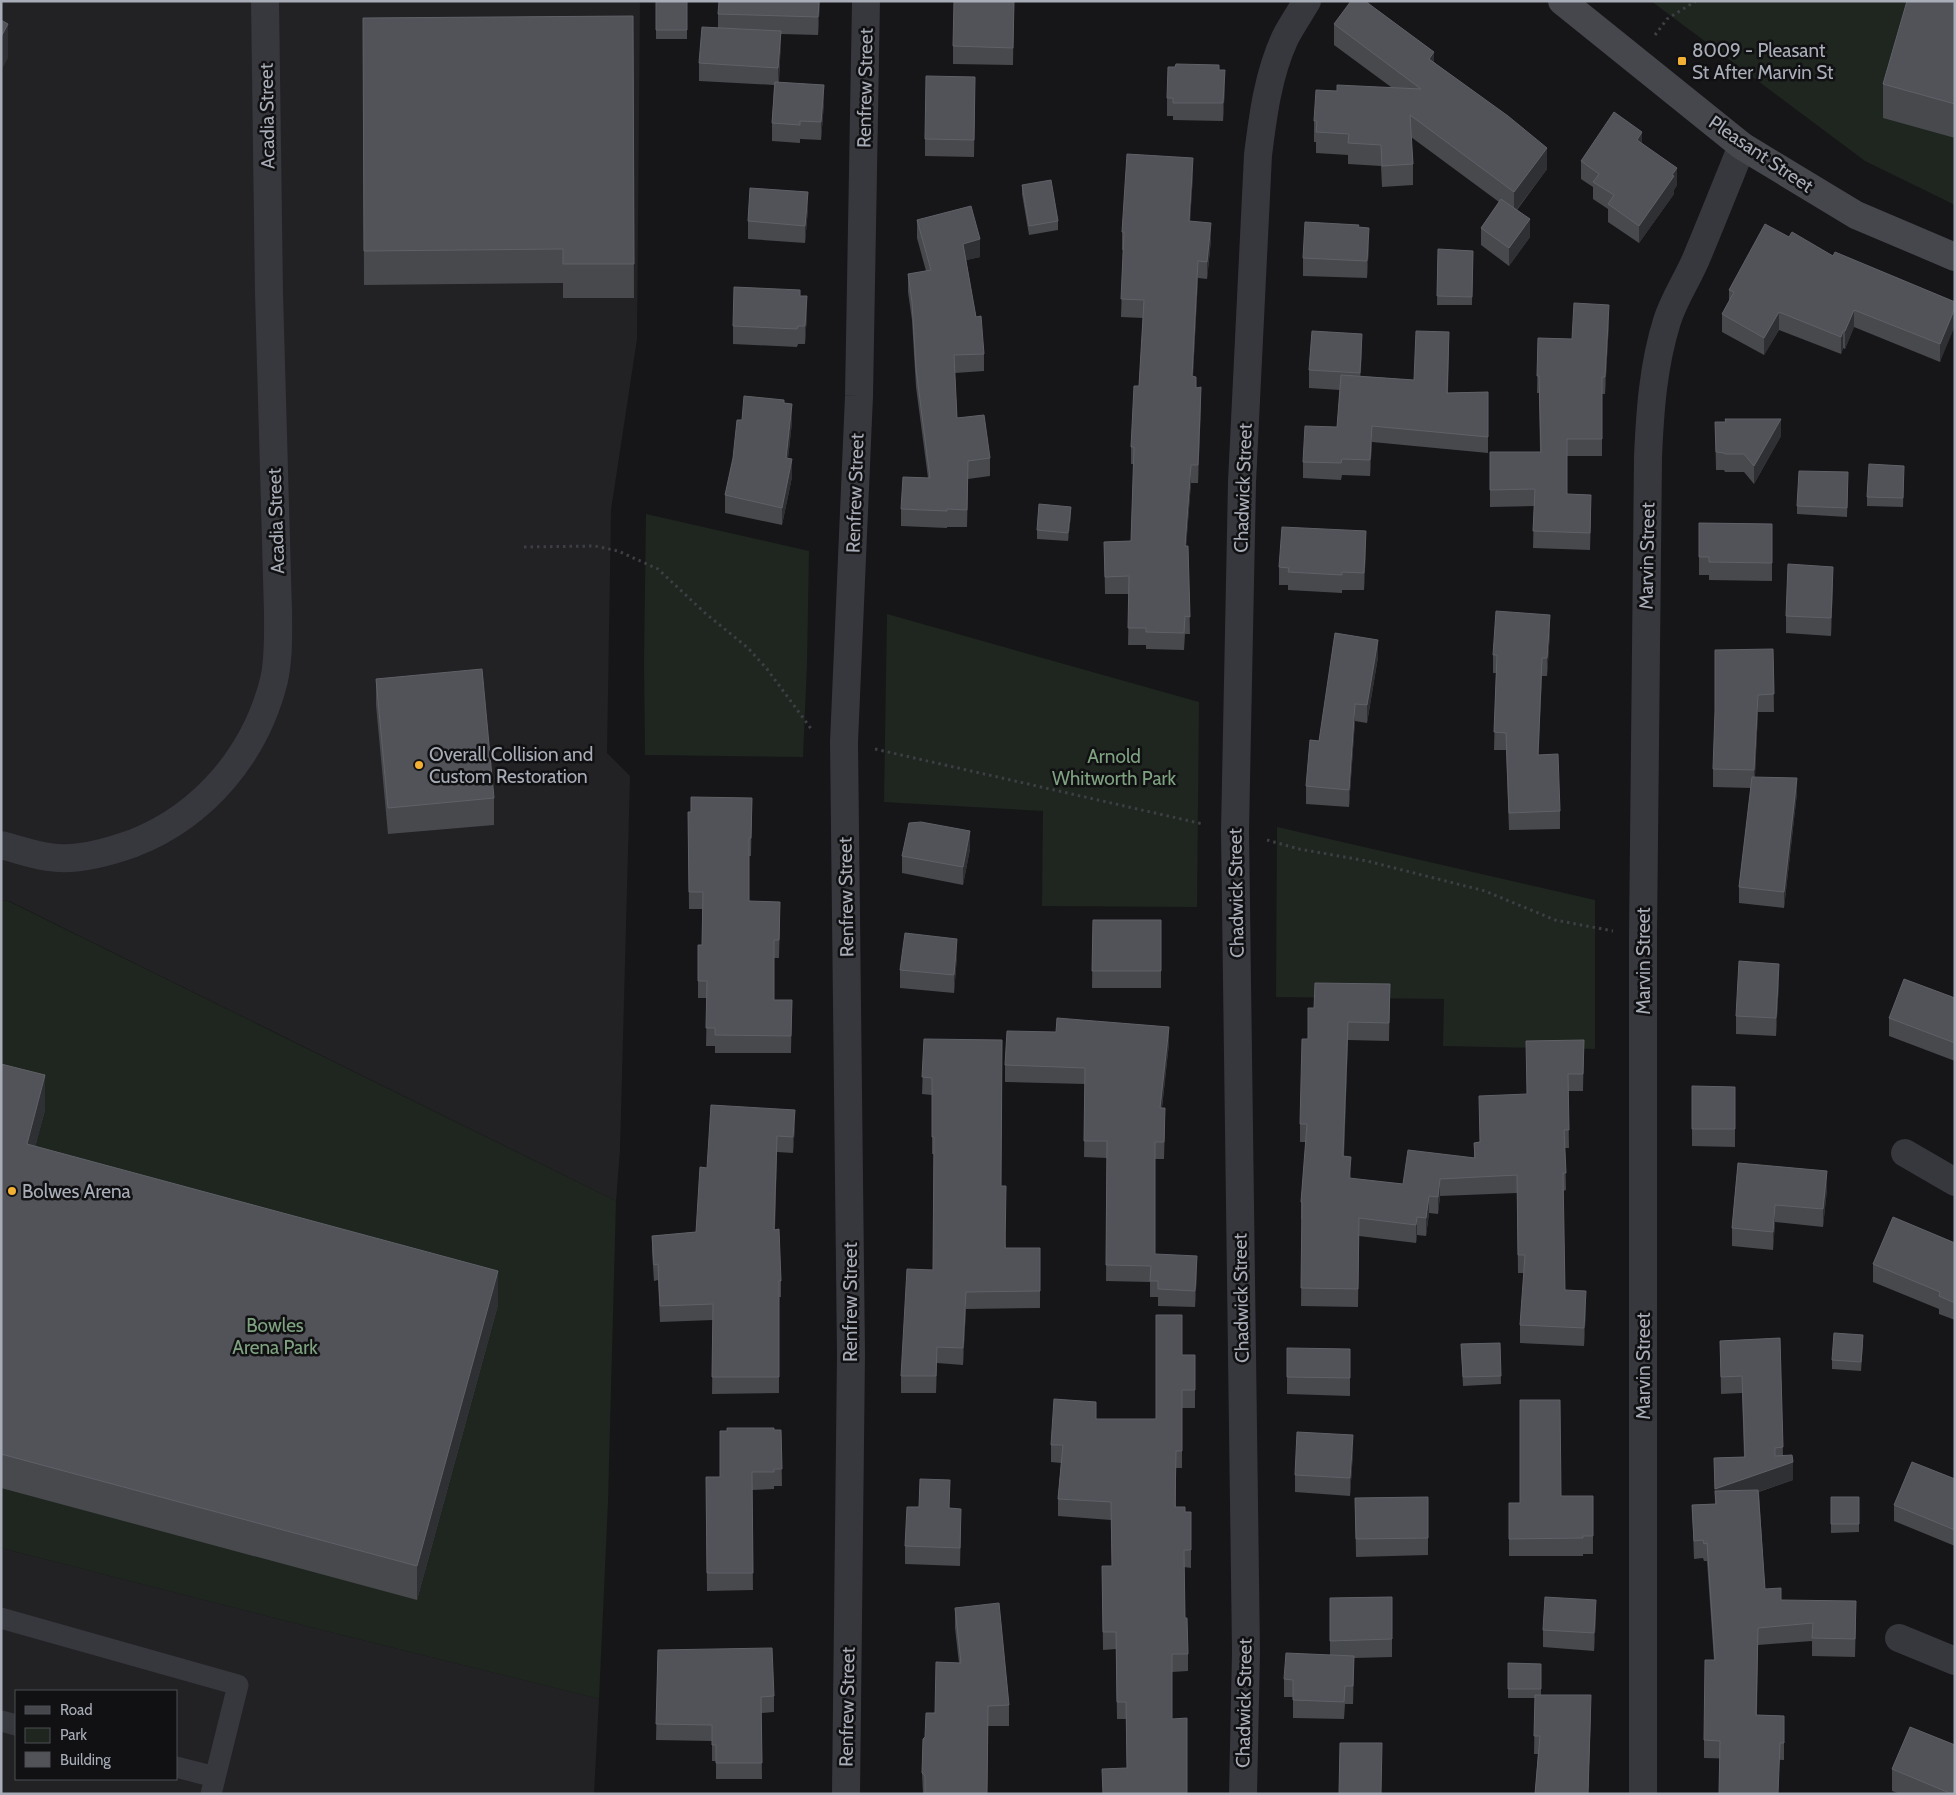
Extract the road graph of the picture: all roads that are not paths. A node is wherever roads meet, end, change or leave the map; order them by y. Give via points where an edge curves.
1 (265, 1) edge
2 (866, 1) edge
3 (1306, 1) edge
4 (1562, 1) edge
5 (1742, 146) junction
6 (1955, 257) edge
7 (1, 845) edge
8 (1905, 1153) dead end
9 (1955, 1182) edge
10 (1, 1618) edge
11 (1899, 1638) dead end
12 (1955, 1662) edge
13 (1, 1721) edge
14 (15, 1725) edge
15 (178, 1768) edge
16 (213, 1786) edge
17 (846, 1794) edge
18 (1243, 1794) edge
19 (1643, 1794) edge

1 - 7 street, Acadia Street via 278,612 278,654 268,701 259,724 235,765 204,800 165,828 121,848 74,857 50,858
2 - 17 street, Renfrew Street via 859,396 844,742 850,1346
3 - 18 street, Chadwick Street via 1286,38 1267,91 1258,155 1242,482 1236,831 1246,1652
4 - 5 main road, Pleasant Street
5 - 6 main road, Pleasant Street via 1856,215
5 - 19 street, Marvin Street via 1667,321 1651,395 1643,936
8 - 9 street
10 - 16 lane via 238,1685
11 - 12 street
13 - 14 lane
15 - 16 lane

